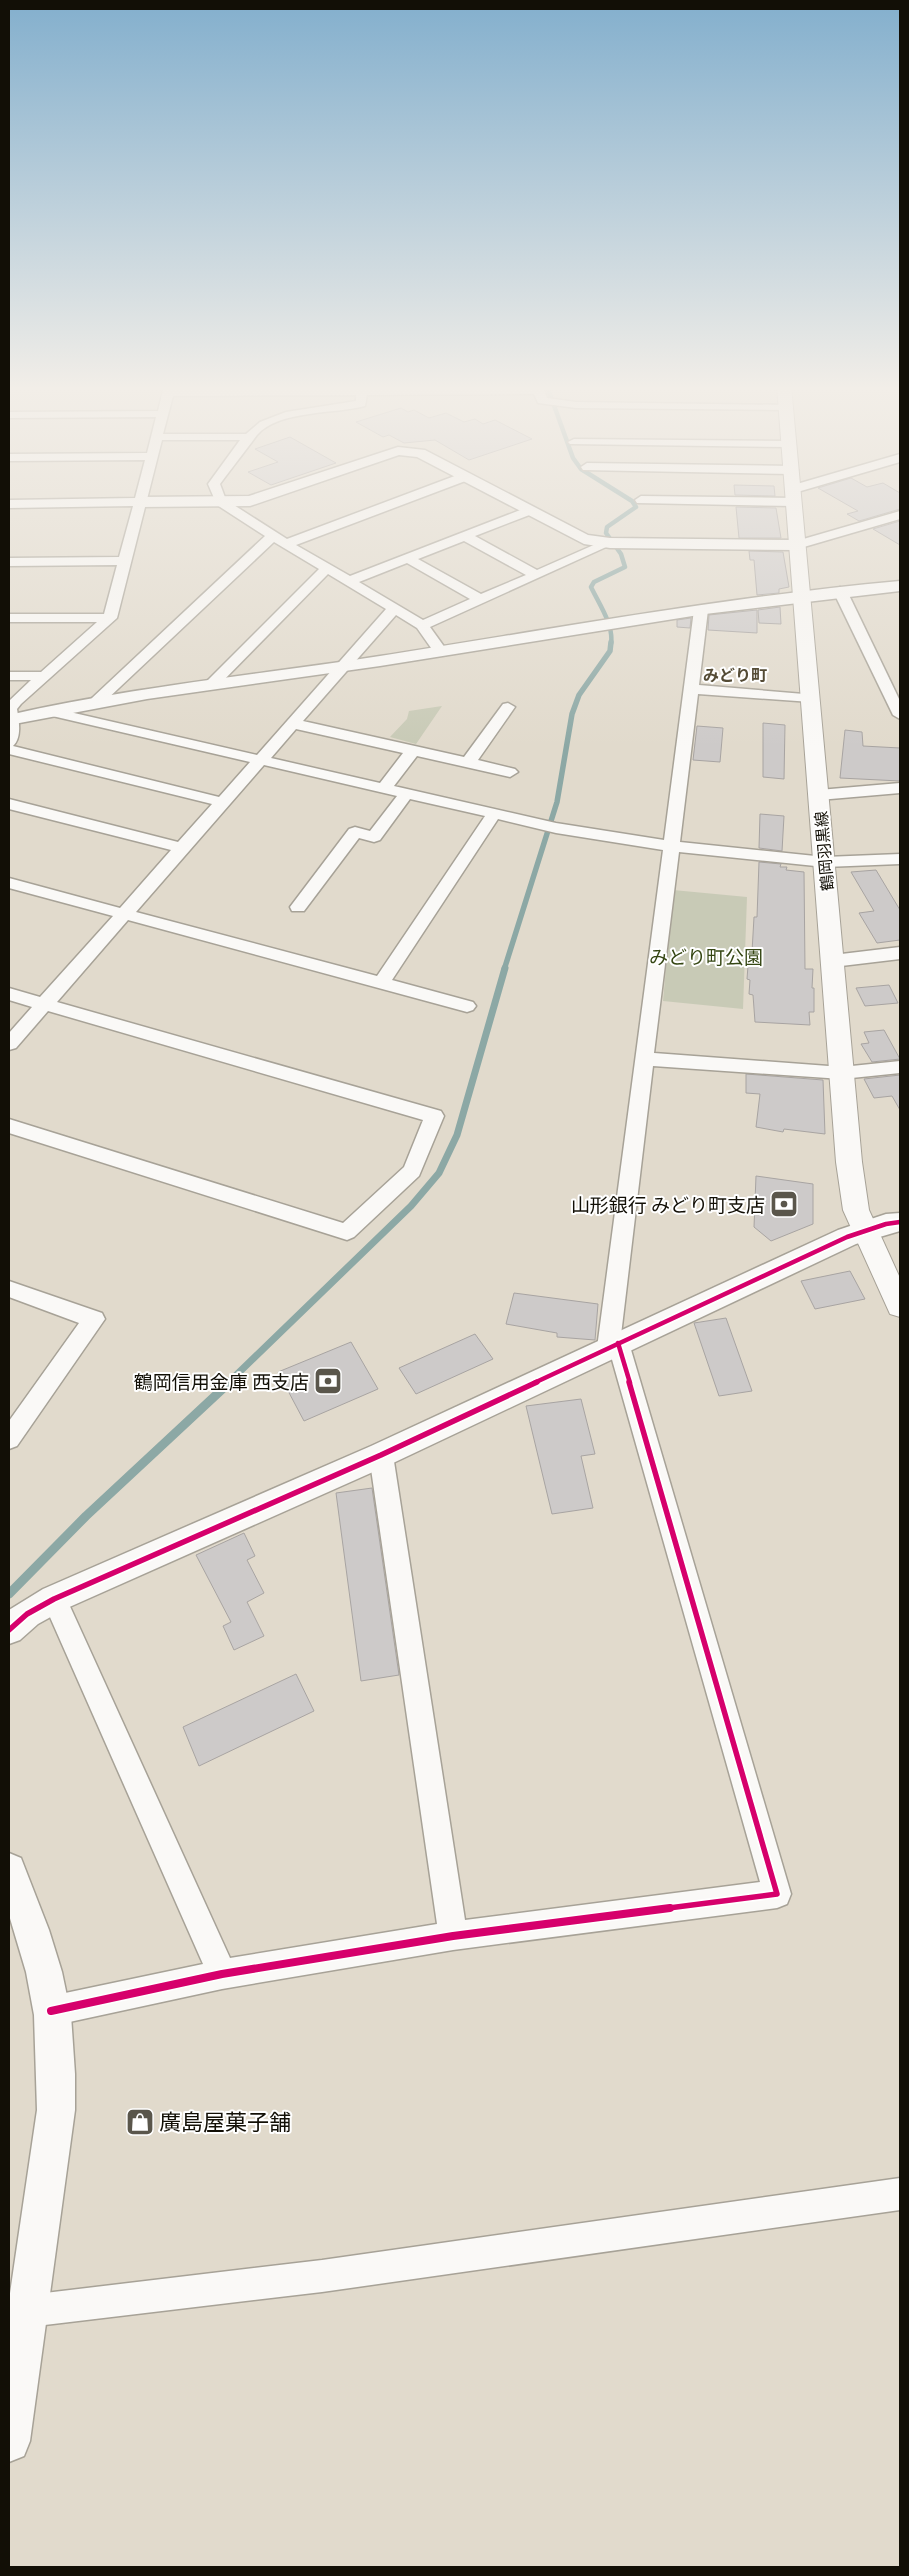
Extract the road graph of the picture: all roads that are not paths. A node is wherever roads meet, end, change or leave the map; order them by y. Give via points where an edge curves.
1 (139, 506) edge
2 (227, 506) edge
3 (386, 506) edge
4 (519, 506) edge
5 (795, 506) edge
6 (528, 511) junction
7 (900, 515) edge
8 (273, 536) junction
9 (465, 536) junction
10 (614, 543) junction
11 (286, 544) junction
12 (797, 546) junction
13 (408, 558) junction
14 (124, 561) junction
15 (9, 562) edge
16 (327, 568) junction
17 (536, 575) junction
18 (350, 582) junction
19 (900, 586) edge
20 (840, 591) junction
21 (801, 595) junction
22 (481, 600) junction
23 (395, 608) junction
24 (701, 610) junction
25 (9, 618) edge
26 (110, 618) junction
27 (422, 625) junction
28 (441, 652) junction
29 (340, 668) junction
30 (9, 676) edge
31 (44, 676) junction
32 (212, 684) junction
33 (692, 689) junction
34 (811, 698) junction
35 (97, 701) junction
36 (508, 707) dead end
37 (48, 711) junction
38 (900, 715) edge
39 (10, 720) edge
40 (291, 723) junction
41 (9, 743) edge
42 (9, 750) edge
43 (413, 750) junction
44 (259, 759) junction
45 (468, 763) junction
46 (510, 772) dead end
47 (384, 788) junction
48 (900, 788) edge
49 (406, 794) junction
50 (819, 795) junction
51 (222, 802) junction
52 (9, 804) edge
53 (494, 814) junction
54 (671, 846) junction
55 (180, 848) junction
56 (900, 859) edge
57 (825, 862) junction
58 (9, 883) edge
59 (298, 907) dead end
60 (123, 913) junction
61 (900, 953) edge
62 (833, 960) junction
63 (381, 983) junction
64 (9, 994) edge
65 (44, 1003) junction
66 (467, 1006) dead end
67 (9, 1044) edge
68 (645, 1059) junction
69 (900, 1067) edge
70 (842, 1073) junction
71 (9, 1126) edge
72 (900, 1222) edge
73 (864, 1232) junction
74 (9, 1289) edge
75 (900, 1306) edge
76 (613, 1346) junction
77 (9, 1440) edge
78 (381, 1455) junction
79 (54, 1600) junction
80 (9, 1630) edge
81 (9, 1870) edge
82 (453, 1936) junction
83 (222, 1974) junction
84 (51, 2011) junction
85 (900, 2194) edge
86 (28, 2311) junction
87 (9, 2441) edge

1 - 14 street
2 - 8 street
3 - 11 street
4 - 6 street
5 - 12 main road, 鶴岡羽黒線
6 - 9 street
6 - 10 street via 574,536
7 - 12 street
8 - 11 street
8 - 35 street
9 - 13 street
9 - 17 street
10 - 12 street
10 - 17 street
11 - 16 street
12 - 21 main road, 鶴岡羽黒線
13 - 18 street
13 - 22 street
14 - 15 street
14 - 26 street
16 - 18 street
16 - 32 street
17 - 22 street
18 - 23 street
19 - 20 street
20 - 21 street
20 - 38 street
21 - 24 street
21 - 34 main road, 鶴岡羽黒線
22 - 27 street
23 - 27 street
23 - 29 street
24 - 28 street
24 - 33 street
25 - 26 street
26 - 31 street
27 - 28 street
28 - 29 street
29 - 32 street
29 - 40 street
30 - 31 street
31 - 39 street via 16,701 10,709
32 - 35 street
33 - 34 street
33 - 54 street
34 - 50 main road, 鶴岡羽黒線
35 - 37 street
36 - 45 street
37 - 39 street
37 - 44 street
39 - 41 street
40 - 43 street
40 - 44 street
42 - 51 street
43 - 45 street
43 - 47 street
44 - 47 street
44 - 51 street
45 - 46 street
47 - 49 street
48 - 50 street
49 - 53 street
49 - 59 street via 374,837 355,832
50 - 57 main road, 鶴岡羽黒線
51 - 55 street
52 - 55 street
53 - 54 street via 556,828
53 - 63 street
54 - 57 street
54 - 68 street
55 - 60 street
56 - 57 street
57 - 62 main road, 鶴岡羽黒線
58 - 60 street
60 - 63 street
60 - 65 street
61 - 62 street
62 - 70 main road, 鶴岡羽黒線
63 - 66 street
64 - 65 street
65 - 67 street
65 - 71 street via 434,1116 412,1171 347,1232
68 - 70 street
68 - 76 street
69 - 70 street
70 - 73 main road, 鶴岡羽黒線 via 849,1162 856,1210
72 - 73 street
73 - 75 main road, 鶴岡羽黒線
73 - 76 street
74 - 77 street via 94,1318
76 - 78 street
76 - 82 street via 777,1894
78 - 79 street
78 - 82 street
79 - 80 street via 28,1614
79 - 83 street
81 - 84 street via 26,1912
82 - 83 street
83 - 84 street
84 - 86 street via 55,2035 56,2110
85 - 86 street via 322,2276
86 - 87 street

